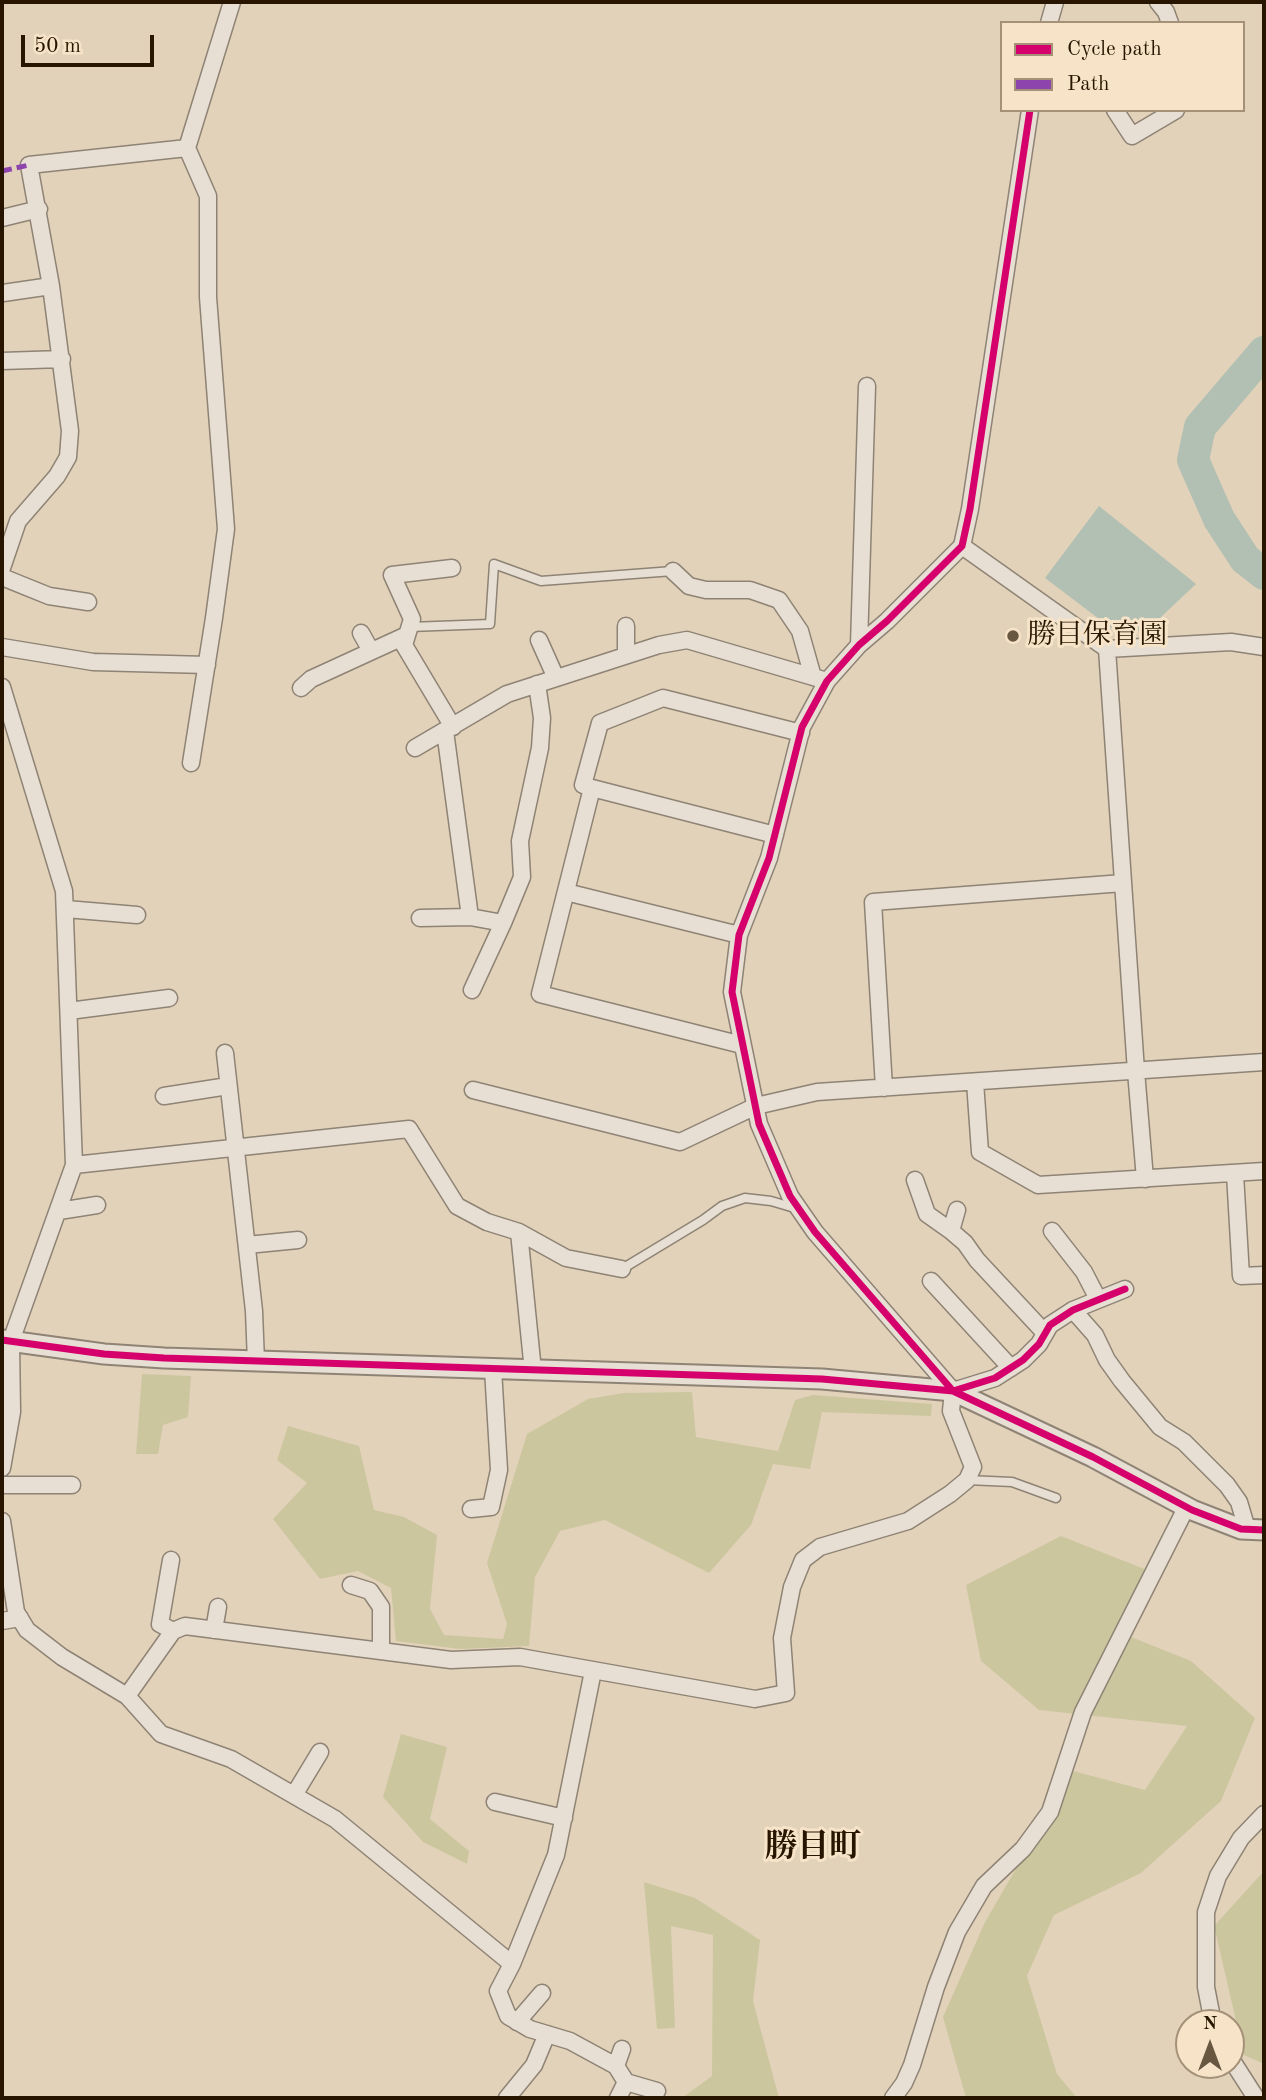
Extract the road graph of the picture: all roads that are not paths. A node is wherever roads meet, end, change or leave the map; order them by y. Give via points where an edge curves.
1 (232, 2) edge
2 (1055, 2) edge
3 (1158, 2) edge
4 (1050, 21) edge
5 (1169, 21) edge
6 (1030, 112) edge
7 (1116, 112) edge
8 (1173, 112) edge
9 (187, 148) junction
10 (39, 209) junction
11 (2, 218) edge
12 (51, 286) junction
13 (4, 293) dead end
14 (62, 359) junction
15 (2, 360) edge
16 (867, 386) dead end
17 (962, 546) junction
18 (2, 568) edge
19 (452, 568) dead end
20 (673, 571) joint
21 (2, 577) edge
22 (88, 602) dead end
23 (626, 626) dead end
24 (409, 631) junction
25 (361, 633) dead end
26 (539, 640) dead end
27 (859, 645) junction
28 (2, 647) edge
29 (1264, 647) edge
30 (1107, 649) junction
31 (371, 652) junction
32 (626, 655) junction
33 (207, 665) junction
34 (556, 678) junction
35 (820, 679) junction
36 (537, 684) junction
37 (2, 687) edge
38 (302, 688) dead end
39 (449, 729) junction
40 (801, 733) junction
41 (415, 748) dead end
42 (191, 763) dead end
43 (592, 788) junction
44 (775, 835) junction
45 (1123, 883) junction
46 (566, 892) junction
47 (66, 909) junction
48 (137, 915) dead end
49 (470, 917) junction
50 (419, 918) dead end
51 (503, 923) junction
52 (739, 935) junction
53 (472, 990) dead end
54 (169, 998) dead end
55 (69, 1011) junction
56 (742, 1045) junction
57 (225, 1053) dead end
58 (1264, 1062) edge
59 (1136, 1071) junction
60 (975, 1082) junction
61 (229, 1086) junction
62 (884, 1088) junction
63 (473, 1090) dead end
64 (164, 1096) dead end
65 (756, 1106) junction
66 (236, 1147) junction
67 (74, 1164) junction
68 (1264, 1171) edge
69 (1235, 1174) junction
70 (1146, 1179) junction
71 (915, 1180) dead end
72 (97, 1205) dead end
73 (799, 1210) junction
74 (957, 1210) dead end
75 (59, 1211) junction
76 (951, 1231) junction
77 (1052, 1231) dead end
78 (519, 1232) junction
79 (298, 1240) dead end
80 (247, 1245) junction
81 (622, 1269) joint
82 (1264, 1275) edge
83 (930, 1281) dead end
84 (1125, 1289) dead end
85 (1098, 1300) junction
86 (1073, 1310) junction
87 (1045, 1333) junction
88 (6, 1340) edge
89 (256, 1362) junction
90 (1011, 1368) junction
91 (493, 1369) junction
92 (533, 1371) junction
93 (953, 1391) junction
94 (2, 1468) edge
95 (967, 1480) junction
96 (2, 1485) edge
97 (72, 1485) dead end
98 (1056, 1498) dead end
99 (1186, 1508) junction
100 (471, 1509) dead end
101 (2, 1521) edge
102 (1256, 1530) edge
103 (171, 1560) dead end
104 (351, 1585) dead end
105 (218, 1607) dead end
106 (20, 1618) junction
107 (2, 1621) edge
108 (214, 1630) junction
109 (173, 1631) junction
110 (381, 1651) junction
111 (593, 1671) junction
112 (127, 1696) junction
113 (320, 1752) dead end
114 (294, 1795) junction
115 (495, 1802) dead end
116 (1264, 1814) edge
117 (564, 1818) junction
118 (512, 1964) junction
119 (542, 1993) dead end
120 (1210, 2009) edge
121 (517, 2021) junction
122 (547, 2034) junction
123 (622, 2049) dead end
124 (616, 2066) junction
125 (1244, 2079) edge
126 (626, 2082) junction
127 (657, 2091) dead end
128 (507, 2098) edge
129 (618, 2098) edge
130 (893, 2098) edge
131 (1256, 2098) edge

1 - 9 street
2 - 4 street
3 - 5 street
6 - 17 street
7 - 8 street via 1132,136
9 - 10 street via 29,165
9 - 33 street via 208,196 208,297 226,529
10 - 11 street
10 - 12 street
12 - 13 street
12 - 14 street
14 - 15 street
14 - 18 street via 70,431 68,457 18,521
16 - 27 street
17 - 27 street
17 - 30 street
19 - 24 street via 392,575 412,619
20 - 24 lane via 541,581 494,564 490,624
20 - 35 street via 689,586 750,590 779,600 800,631
21 - 22 street via 49,596
23 - 32 street
24 - 31 street
24 - 39 street via 404,645
25 - 31 street
26 - 34 street
27 - 35 street
28 - 33 street via 93,662
29 - 30 street via 1231,642
30 - 45 street
31 - 38 street
32 - 34 street
32 - 35 street via 687,640
33 - 42 street
34 - 36 street
35 - 40 street
36 - 39 street via 507,694
36 - 51 street via 540,748 520,841 522,877
37 - 47 street
39 - 41 street
39 - 49 street
40 - 43 street via 663,698 600,723 583,785
40 - 44 street
43 - 44 street
43 - 46 street
44 - 52 street
45 - 59 street
45 - 62 street via 873,902
46 - 52 street
46 - 56 street via 540,994
47 - 48 street
47 - 55 street
49 - 50 street
49 - 51 street
51 - 53 street
52 - 56 street via 732,992
54 - 55 street
55 - 67 street
56 - 65 street
57 - 61 street
58 - 59 street
59 - 60 street
59 - 70 street
60 - 62 street
60 - 70 street via 980,1152 1027,1179 1038,1185
61 - 64 street
61 - 66 street
62 - 65 street via 817,1092
63 - 65 street via 680,1142
65 - 73 street via 764,1136
66 - 67 street
66 - 78 street via 409,1129 457,1206
66 - 80 street
67 - 75 street
68 - 69 street
69 - 70 street
69 - 82 street via 1241,1276
71 - 76 street via 927,1214
72 - 75 street
73 - 81 lane via 745,1198 722,1206
73 - 93 street
74 - 76 street
75 - 88 street
76 - 87 street
77 - 85 street via 1084,1272
78 - 81 street via 566,1258
78 - 92 street
79 - 80 street
80 - 89 street
83 - 90 street
84 - 85 street
85 - 86 street
86 - 87 street
86 - 102 street via 1095,1335 1122,1381 1160,1426 1184,1441 1227,1485
87 - 90 street
88 - 89 street via 104,1354
88 - 94 street via 12,1412
89 - 91 street
90 - 93 street
91 - 92 street
91 - 100 street via 492,1449 499,1470 491,1507
92 - 93 street via 822,1379
93 - 95 street via 951,1411 973,1467
93 - 99 street via 1093,1457
95 - 98 lane via 1012,1482
95 - 111 street via 908,1521 820,1547 803,1560 792,1587 782,1637 786,1693 755,1699
96 - 97 street
99 - 102 street via 1241,1529
99 - 130 street via 1083,1712 1050,1812 1023,1849 984,1886 957,1932 912,2065
101 - 106 street
103 - 109 street via 160,1624
104 - 110 street via 370,1591 381,1607
105 - 108 street
106 - 107 street
106 - 112 street via 27,1630 62,1657
108 - 109 street via 185,1626
108 - 110 street
109 - 112 street
110 - 111 street via 451,1660 520,1657
111 - 117 street
112 - 114 street via 161,1734 231,1759
113 - 114 street
114 - 118 street via 335,1819
115 - 117 street
116 - 120 street via 1241,1838 1218,1876 1206,1912
117 - 118 street via 556,1855
118 - 121 street via 498,1991 508,2017
119 - 121 street
121 - 122 street
122 - 124 street
122 - 128 street via 534,2065
123 - 124 street
124 - 126 street
125 - 131 street
126 - 127 street
126 - 129 street

